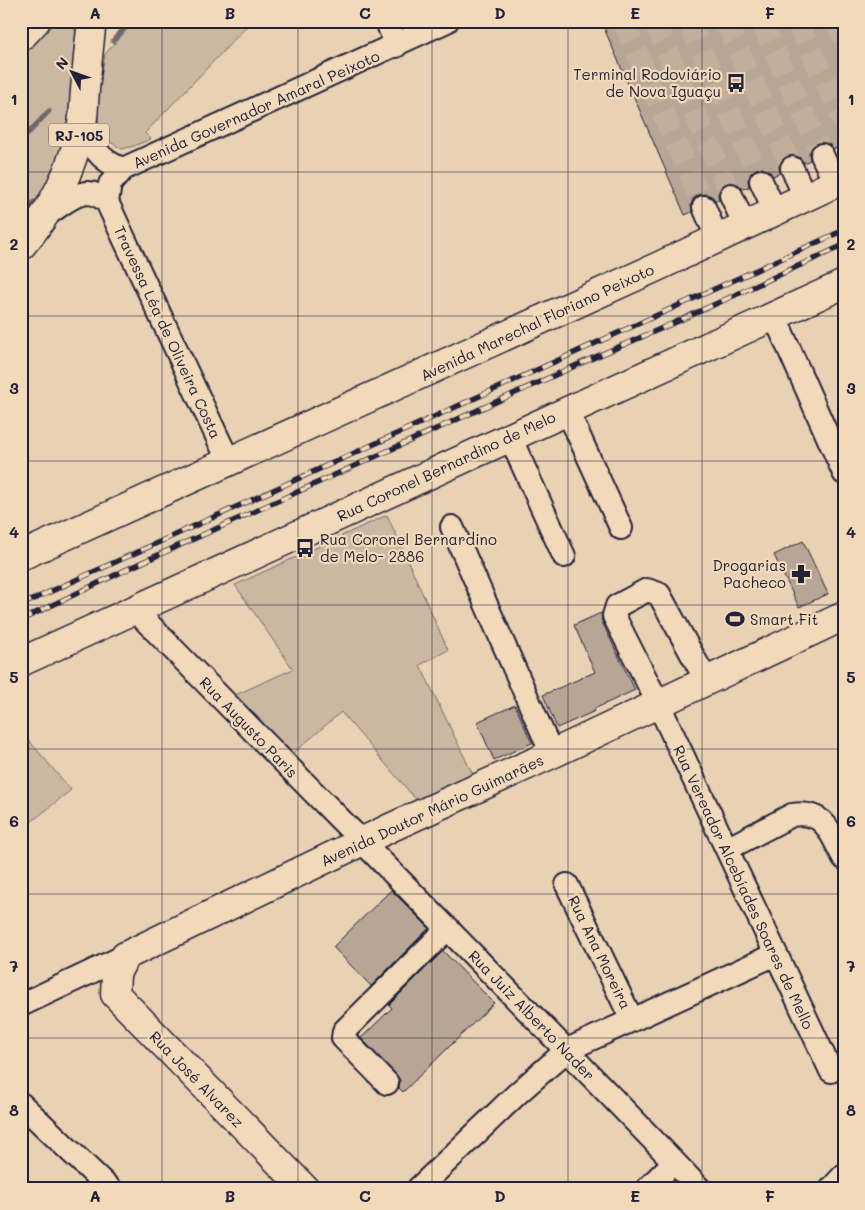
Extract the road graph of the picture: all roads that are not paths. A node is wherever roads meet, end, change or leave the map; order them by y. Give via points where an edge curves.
1 (36, 21) edge
2 (72, 21) edge
3 (92, 21) edge
4 (387, 21) edge
5 (447, 21) edge
6 (21, 38) edge
7 (396, 46) junction
8 (88, 49) junction
9 (82, 123) junction
10 (822, 155) tunnel mouth
11 (123, 168) junction
12 (792, 168) tunnel mouth
13 (839, 181) edge
14 (761, 182) tunnel mouth
15 (731, 195) tunnel mouth
16 (805, 197) junction
17 (107, 202) junction
18 (704, 207) tunnel mouth
19 (775, 211) junction
20 (46, 215) junction
21 (745, 226) junction
22 (718, 238) junction
23 (21, 246) edge
24 (844, 284) edge
25 (774, 315) junction
26 (567, 410) junction
27 (510, 437) junction
28 (229, 462) junction
29 (844, 473) edge
30 (452, 527) dead end
31 (621, 528) dead end
32 (21, 556) edge
33 (564, 556) dead end
34 (135, 610) junction
35 (844, 616) edge
36 (21, 662) edge
37 (706, 680) junction
38 (658, 702) junction
39 (552, 754) junction
40 (364, 842) junction
41 (727, 849) junction
42 (844, 858) edge
43 (567, 885) dead end
44 (448, 928) junction
45 (776, 954) junction
46 (125, 956) junction
47 (83, 977) junction
48 (115, 994) junction
49 (21, 1005) edge
50 (632, 1020) junction
51 (567, 1050) junction
52 (830, 1071) dead end
53 (387, 1083) dead end
54 (21, 1104) edge
55 (674, 1162) junction
56 (844, 1175) edge
57 (110, 1189) edge
58 (305, 1189) edge
59 (418, 1189) edge
60 (647, 1189) edge
61 (700, 1189) edge
62 (831, 1189) edge

1 - 6 main road
2 - 8 main road via 83,35
3 - 8 main road
4 - 7 street
5 - 7 street, Avenida Governador Amaral Peixoto
7 - 11 street, Avenida Governador Amaral Peixoto
8 - 9 main road, RJ-105
9 - 11 street, Avenida Governador Amaral Peixoto via 97,154 110,164
9 - 20 main road, RJ-105 via 66,177
10 - 13 street
11 - 17 street via 110,184
12 - 16 street
13 - 16 main road, Avenida Marechal Floriano Peixoto
14 - 19 street
15 - 21 street
16 - 19 main road, Avenida Marechal Floriano Peixoto
17 - 20 street via 96,194 84,192
17 - 28 street, Travessa Léa de Oliveira Costa
18 - 22 street
19 - 21 main road, Avenida Marechal Floriano Peixoto
20 - 23 main road, RJ-105
21 - 22 main road, Avenida Marechal Floriano Peixoto
22 - 28 main road, Avenida Marechal Floriano Peixoto
24 - 25 main road, Rua Coronel Bernardino de Melo
25 - 26 main road, Rua Coronel Bernardino de Melo
25 - 29 street
26 - 27 main road, Rua Coronel Bernardino de Melo
26 - 31 street
27 - 33 street
27 - 34 main road, Rua Coronel Bernardino de Melo
28 - 32 main road, Avenida Marechal Floriano Peixoto
30 - 39 street
34 - 36 main road, Rua Coronel Bernardino de Melo
34 - 40 street, Rua Augusto Paris
35 - 37 main road, Avenida Doutor Mário Guimarães
37 - 38 main road, Avenida Doutor Mário Guimarães
37 - 38 street, Rua Vereador Alcebíades Soares de Mello via 659,594 648,590 617,606 614,616
38 - 39 main road, Avenida Doutor Mário Guimarães
38 - 41 street, Rua Vereador Alcebíades Soares de Mello
39 - 40 main road, Avenida Doutor Mário Guimarães
40 - 44 street, Rua Juiz Alberto Nader
40 - 46 main road, Avenida Doutor Mário Guimarães
41 - 42 street via 792,815 803,813 822,821
41 - 45 street, Rua Vereador Alcebíades Soares de Mello
43 - 50 street, Rua Ana Moreira
44 - 51 street, Rua Juiz Alberto Nader
44 - 53 street via 344,1031 343,1038
45 - 50 street
45 - 52 street, Rua Vereador Alcebíades Soares de Mello
46 - 47 street, Avenida Doutor Mário Guimarães
46 - 48 main road via 116,974
47 - 48 street, Rua José Alvarez
47 - 49 street, Avenida Doutor Mário Guimarães
48 - 58 main road, Rua José Alvarez
50 - 51 street
51 - 55 street, Rua Juiz Alberto Nader
51 - 59 street
54 - 57 street
55 - 60 street
55 - 61 street, Rua Juiz Alberto Nader
56 - 62 street

